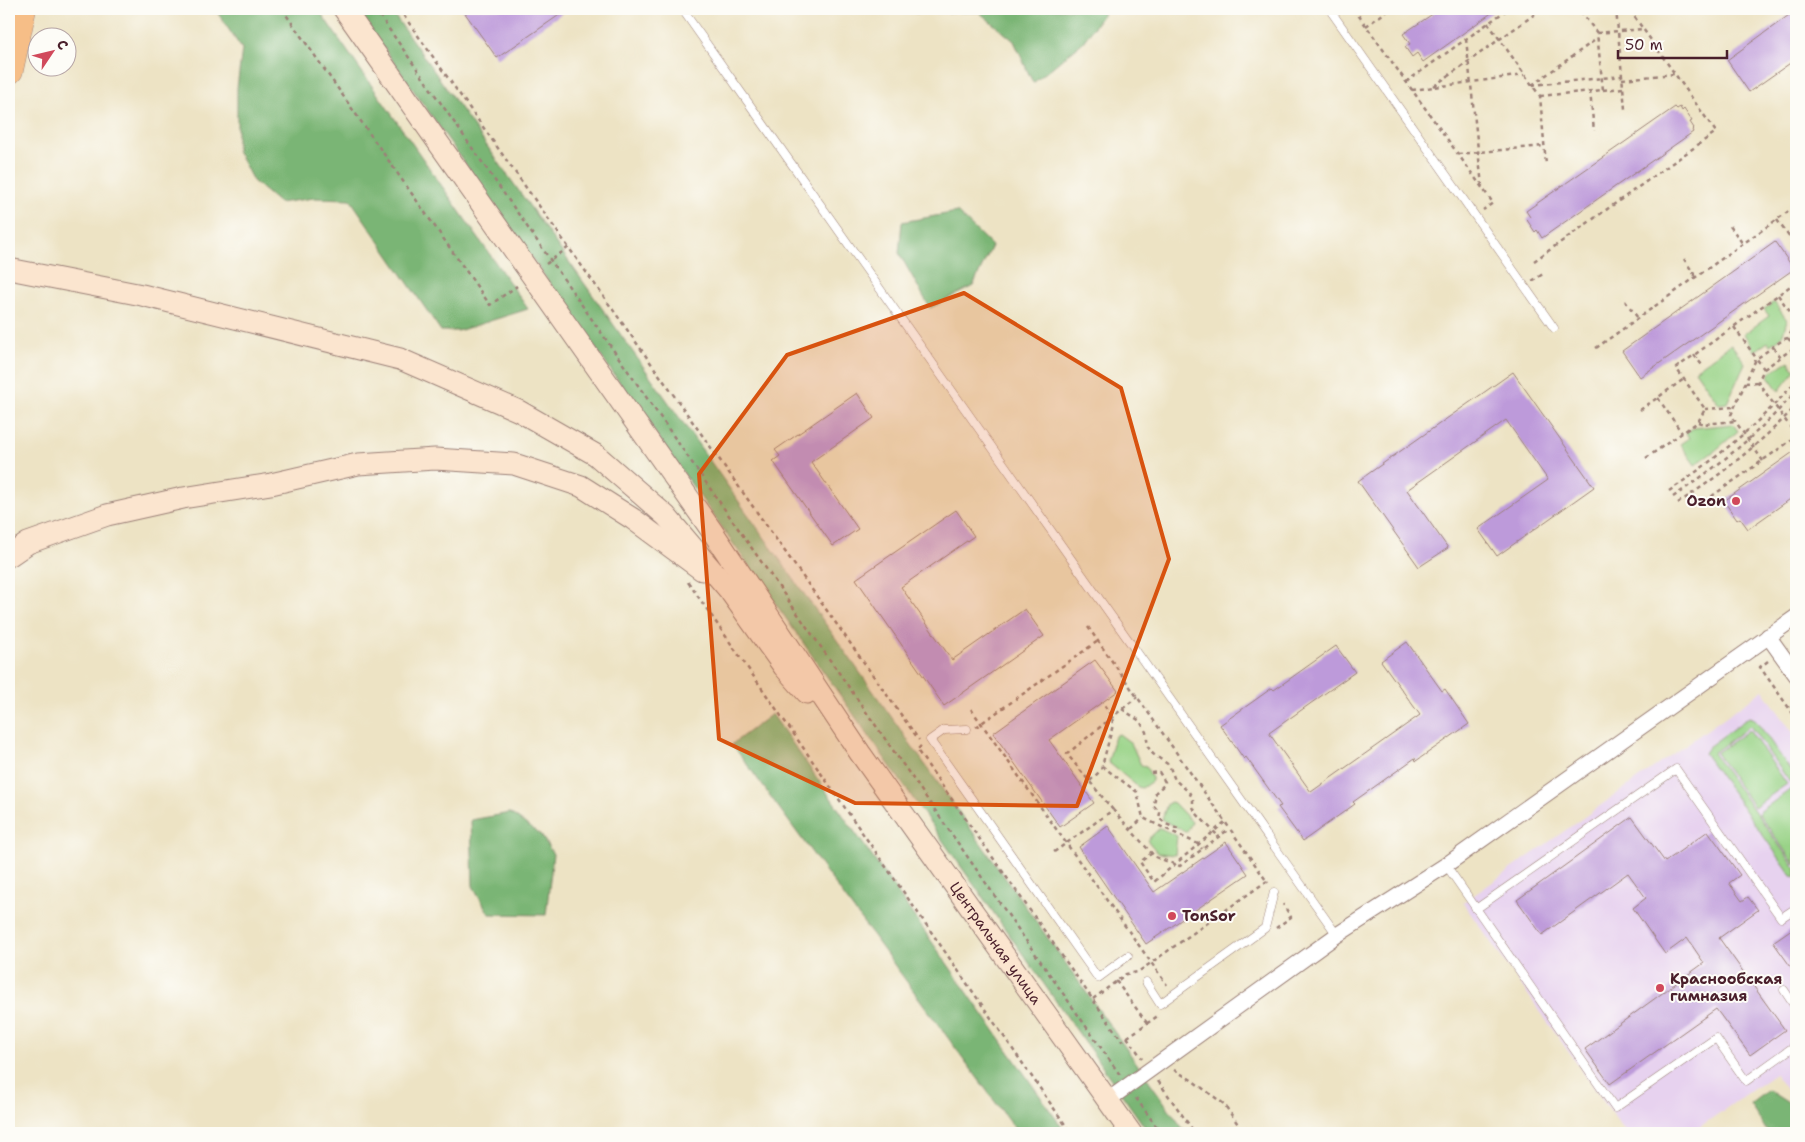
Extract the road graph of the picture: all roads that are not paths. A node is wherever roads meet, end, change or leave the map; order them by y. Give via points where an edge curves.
1 (22, 9) edge
2 (344, 9) edge
3 (682, 9) edge
4 (1330, 10) dead end
5 (9, 70) edge
6 (13, 270) edge
7 (1554, 328) dead end
8 (9, 556) edge
9 (729, 590) junction
10 (1796, 617) edge
11 (1768, 636) junction
12 (1796, 675) edge
13 (971, 728) road end
14 (860, 753) junction
15 (1446, 865) junction
16 (1274, 892) road end
17 (1476, 908) junction
18 (1796, 908) edge
19 (1336, 935) junction
20 (1128, 956) dead end
21 (1146, 982) dead end
22 (1784, 990) dead end
23 (1796, 1008) edge
24 (1796, 1046) edge
25 (1108, 1100) junction
26 (1131, 1133) edge

1 - 5 highway
2 - 14 main road via 712,531
3 - 19 lane
4 - 7 lane
6 - 9 main road via 142,296 400,359 519,411 596,455 666,516
8 - 9 main road via 28,543 107,515 358,464 435,459 514,464 581,486 634,519
9 - 14 main road via 784,667
10 - 11 street
11 - 12 street
11 - 15 street
13 - 20 lane via 944,730 930,740 1098,978
14 - 25 main road, Центральная улица
15 - 17 lane
15 - 19 street
16 - 21 lane via 1265,928 1173,995 1160,1004
17 - 18 lane via 1676,769 1781,918
17 - 24 lane via 1615,1108 1716,1038 1746,1081
19 - 25 street
22 - 23 lane
25 - 26 main road, Центральная улица

